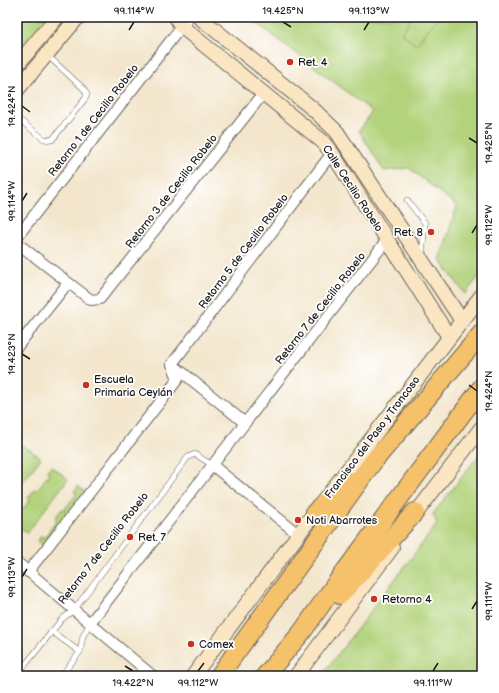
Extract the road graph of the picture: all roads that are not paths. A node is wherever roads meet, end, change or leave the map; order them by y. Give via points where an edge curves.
1 (57, 17) edge
2 (78, 17) edge
3 (199, 17) edge
4 (182, 20) edge
5 (46, 55) junction
6 (17, 65) edge
7 (17, 90) edge
8 (263, 94) junction
9 (312, 108) junction
10 (17, 118) edge
11 (300, 123) junction
12 (332, 153) junction
13 (407, 200) dead end
14 (17, 237) edge
15 (387, 240) junction
16 (17, 243) edge
17 (421, 258) junction
18 (406, 270) junction
19 (68, 283) junction
20 (482, 295) edge
21 (462, 321) junction
22 (482, 333) edge
23 (449, 337) junction
24 (17, 347) edge
25 (172, 364) junction
26 (482, 387) edge
27 (245, 424) junction
28 (482, 427) edge
29 (373, 462) junction
30 (212, 465) junction
31 (315, 512) junction
32 (415, 512) junction
33 (298, 534) junction
34 (17, 562) edge
35 (28, 572) junction
36 (74, 610) junction
37 (90, 624) junction
38 (51, 631) junction
39 (302, 632) junction
40 (80, 652) junction
41 (17, 675) edge
42 (61, 676) edge
43 (153, 676) edge
44 (193, 676) edge
45 (219, 676) edge
46 (265, 676) edge
47 (296, 676) edge

1 - 6 street
2 - 5 street
3 - 9 street, Calle Cecilio Robelo
4 - 8 street, Calle Cecilio Robelo
4 - 14 street, Retorno 1 de Cecilio Robelo
5 - 7 street
5 - 10 lane via 84,89 87,96 52,140 44,139
8 - 11 street, Calle Cecilio Robelo
8 - 19 street, Retorno 3 de Cecilio Robelo via 104,295 96,301 91,300
9 - 11 street
9 - 17 street, Calle Cecilio Robelo via 343,140
11 - 12 street, Calle Cecilio Robelo
12 - 15 street, Calle Cecilio Robelo
12 - 25 street, Retorno 5 de Cecilio Robelo
13 - 17 lane via 425,223
15 - 18 street, Calle Cecilio Robelo
15 - 27 street, Retorno 7 de Cecilio Robelo
16 - 19 street
17 - 18 street
17 - 21 street, Calle Cecilio Robelo
18 - 23 street, Calle Cecilio Robelo
19 - 24 street
20 - 21 street, Francisco del Paso y Troncoso
21 - 23 street, Francisco del Paso y Troncoso
22 - 29 highway, Francisco del Paso y Troncoso
23 - 31 street, Francisco del Paso y Troncoso
25 - 27 street
25 - 35 street via 178,379
26 - 39 highway
27 - 30 street, Retorno 7 de Cecilio Robelo
28 - 32 street
29 - 31 highway
29 - 45 highway, Francisco del Paso y Troncoso
30 - 33 street
30 - 36 lane, Retorno 7 de Cecilio Robelo via 195,454 188,457
30 - 37 street, Retorno 7 de Cecilio Robelo
31 - 33 street, Francisco del Paso y Troncoso
32 - 39 highway via 324,612
32 - 47 street via 388,554
33 - 44 street, Francisco del Paso y Troncoso
34 - 35 street
35 - 36 street
36 - 37 street
36 - 38 lane, Retorno 7 de Cecilio Robelo via 62,618
37 - 40 lane, Retorno 7 de Cecilio Robelo via 83,636
37 - 43 street
38 - 40 lane
38 - 41 lane, Retorno 7 de Cecilio Robelo
39 - 46 highway
40 - 42 lane, Retorno 7 de Cecilio Robelo

